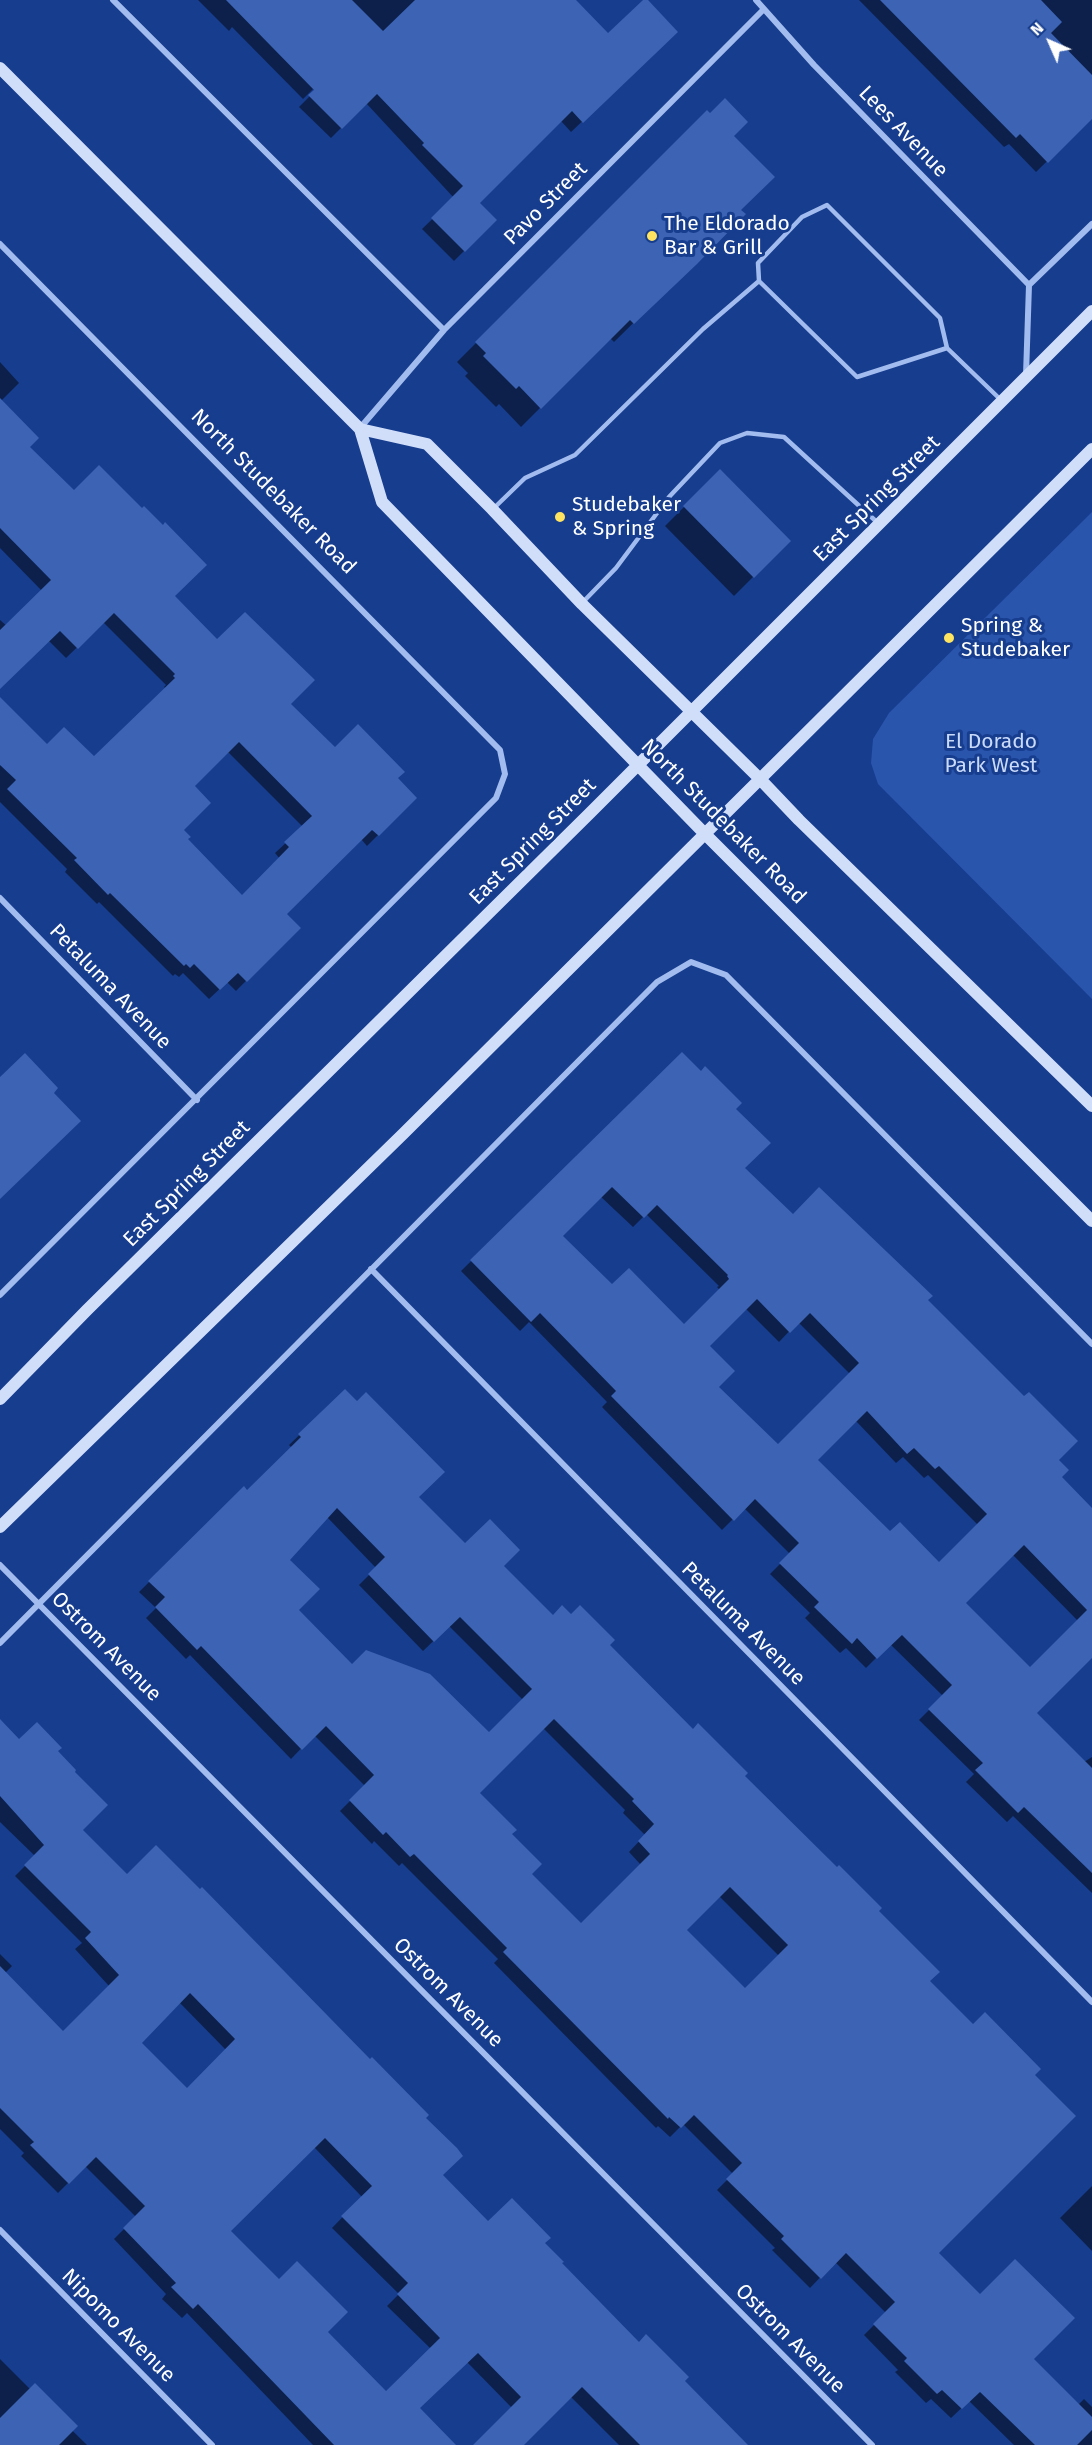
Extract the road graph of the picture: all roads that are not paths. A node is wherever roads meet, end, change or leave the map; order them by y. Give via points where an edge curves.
1 (113, 0) edge
2 (756, 0) edge
3 (764, 9) junction
4 (0, 68) edge
5 (1092, 224) edge
6 (0, 244) edge
7 (759, 281) junction
8 (1029, 285) junction
9 (1092, 311) edge
10 (444, 330) junction
11 (947, 348) junction
12 (1026, 378) junction
13 (1002, 401) junction
14 (360, 429) junction
15 (1092, 449) edge
16 (492, 509) junction
17 (879, 524) junction
18 (582, 604) junction
19 (692, 711) junction
20 (639, 764) junction
21 (759, 778) junction
22 (705, 834) junction
23 (0, 898) edge
24 (197, 1100) junction
25 (1092, 1106) edge
26 (1092, 1221) edge
27 (371, 1269) junction
28 (0, 1295) edge
29 (1092, 1344) edge
30 (0, 1400) edge
31 (0, 1527) edge
32 (0, 1565) edge
33 (39, 1603) junction
34 (0, 1642) edge
35 (1092, 2002) edge
36 (0, 2230) edge
37 (213, 2445) edge
38 (872, 2445) edge

1 - 10 street
2 - 3 street, Lees Avenue
3 - 8 street, Lees Avenue
3 - 10 street, Pavo Street
4 - 14 main road, North Studebaker Road
5 - 8 street
6 - 24 street, North Studebaker Road via 500,750 505,774 496,798
7 - 11 lane via 857,377
7 - 11 lane via 758,263 801,217 827,204 940,318
7 - 16 lane via 703,329 575,455 525,478
8 - 12 street
9 - 12 main road, East Spring Street
10 - 14 street, Pavo Street
11 - 13 lane
12 - 13 main road, East Spring Street
13 - 17 main road, East Spring Street
14 - 16 main road via 427,444
14 - 20 main road, North Studebaker Road via 382,502
15 - 21 main road
16 - 18 main road
17 - 18 lane via 784,436 747,433 720,443 669,497 616,568
17 - 19 main road, East Spring Street
18 - 19 main road
19 - 20 main road, East Spring Street
19 - 21 main road
20 - 22 main road, North Studebaker Road
20 - 30 main road, East Spring Street
21 - 22 main road
21 - 25 main road
22 - 26 main road, North Studebaker Road
22 - 31 main road
23 - 24 street, Petaluma Avenue
24 - 28 street
27 - 29 street via 657,982 691,962 726,975
27 - 33 street
27 - 35 street, Petaluma Avenue
32 - 33 street, Ostrom Avenue
33 - 34 street
33 - 38 street, Ostrom Avenue
36 - 37 street, Nipomo Avenue

